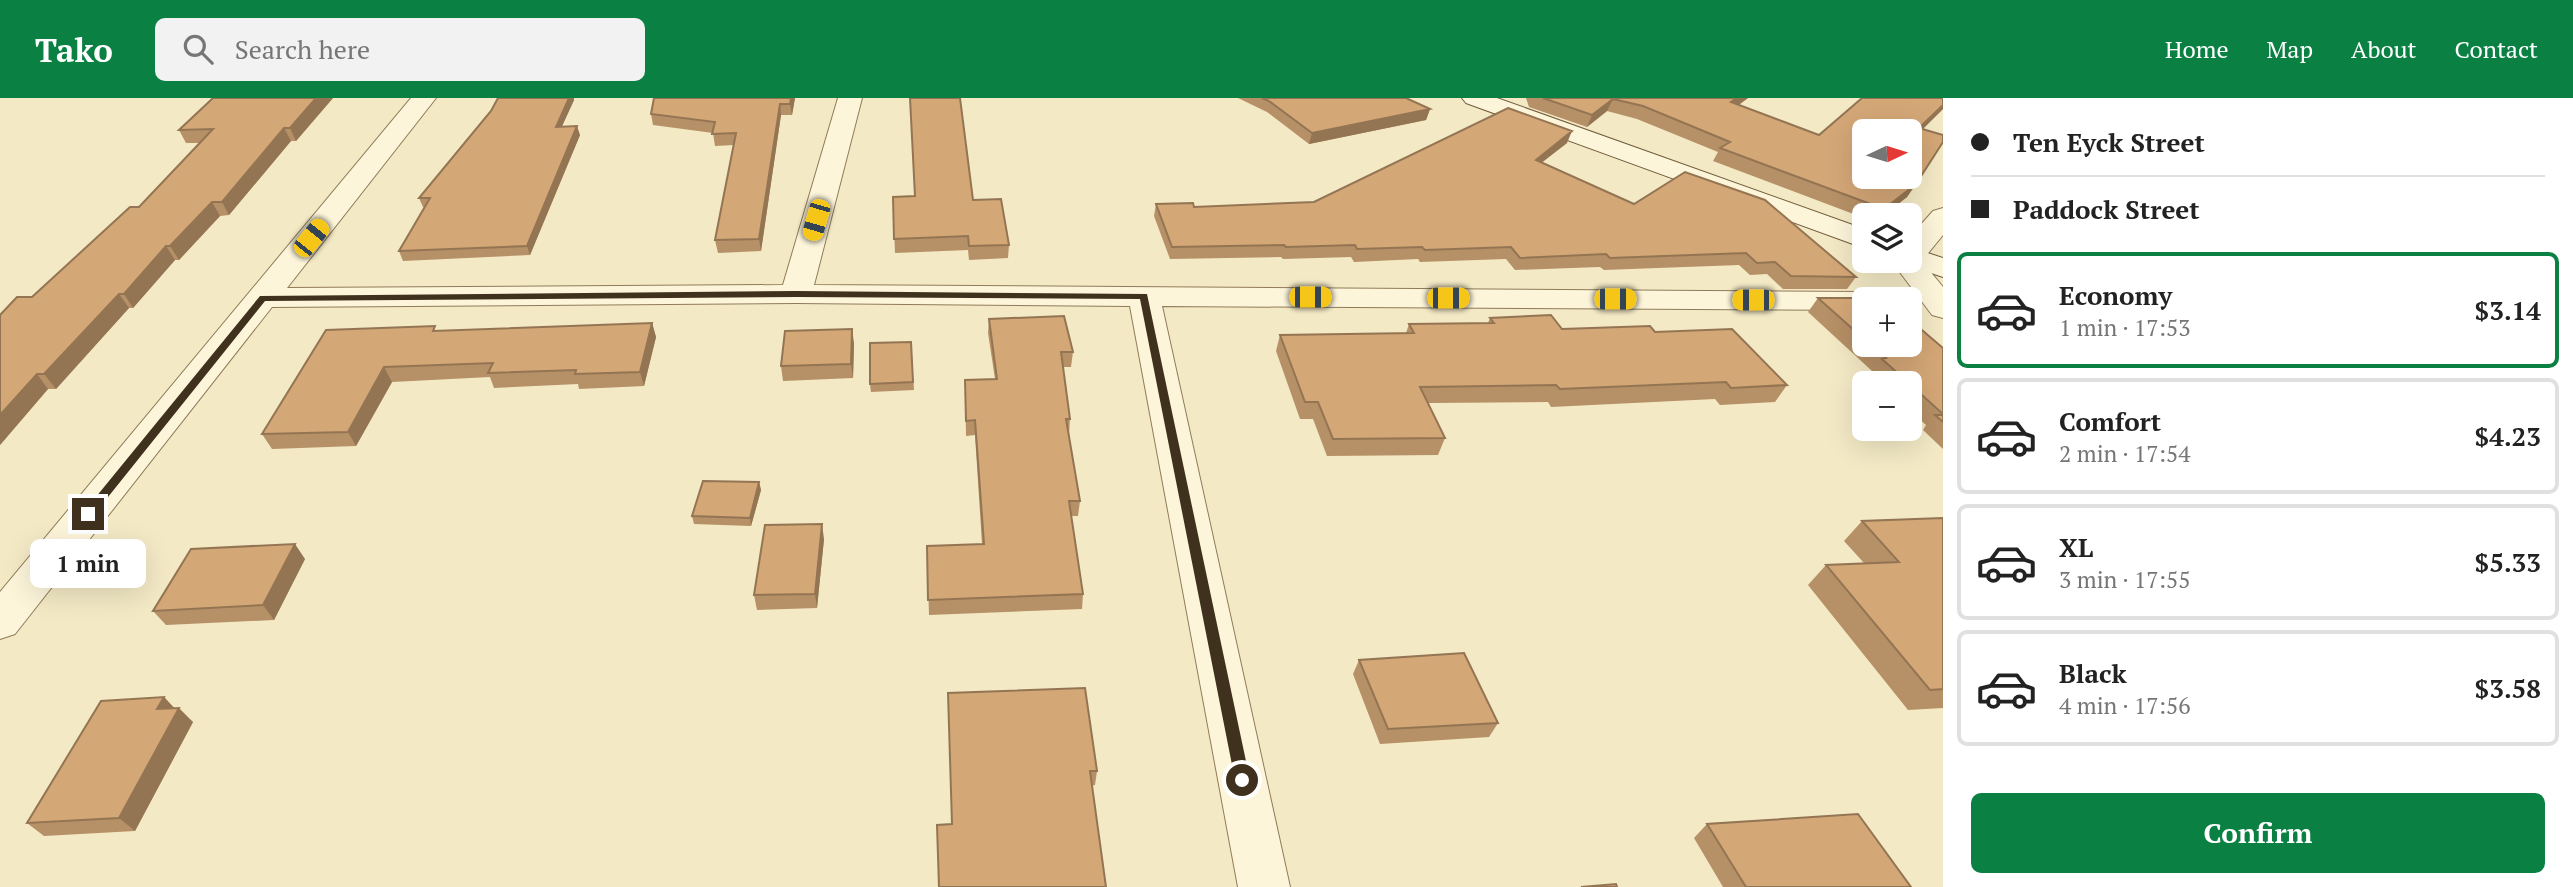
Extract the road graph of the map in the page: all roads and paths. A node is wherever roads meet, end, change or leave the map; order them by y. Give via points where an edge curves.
1 (425, 98) edge
2 (850, 98) edge
3 (1474, 98) edge
4 (1943, 218) edge
5 (1852, 235) edge
6 (1922, 242) edge
7 (1922, 260) edge
8 (1943, 268) edge
9 (1915, 273) edge
10 (796, 294) junction
11 (1144, 296) junction
12 (263, 298) junction
13 (1852, 301) edge
14 (1933, 303) edge
15 (0, 622) edge
16 (1264, 887) edge

1 - 12 street
2 - 10 street
3 - 5 street
4 - 6 street
7 - 8 street
9 - 14 street
10 - 11 street
10 - 12 street
11 - 13 street
11 - 16 street
12 - 15 street

